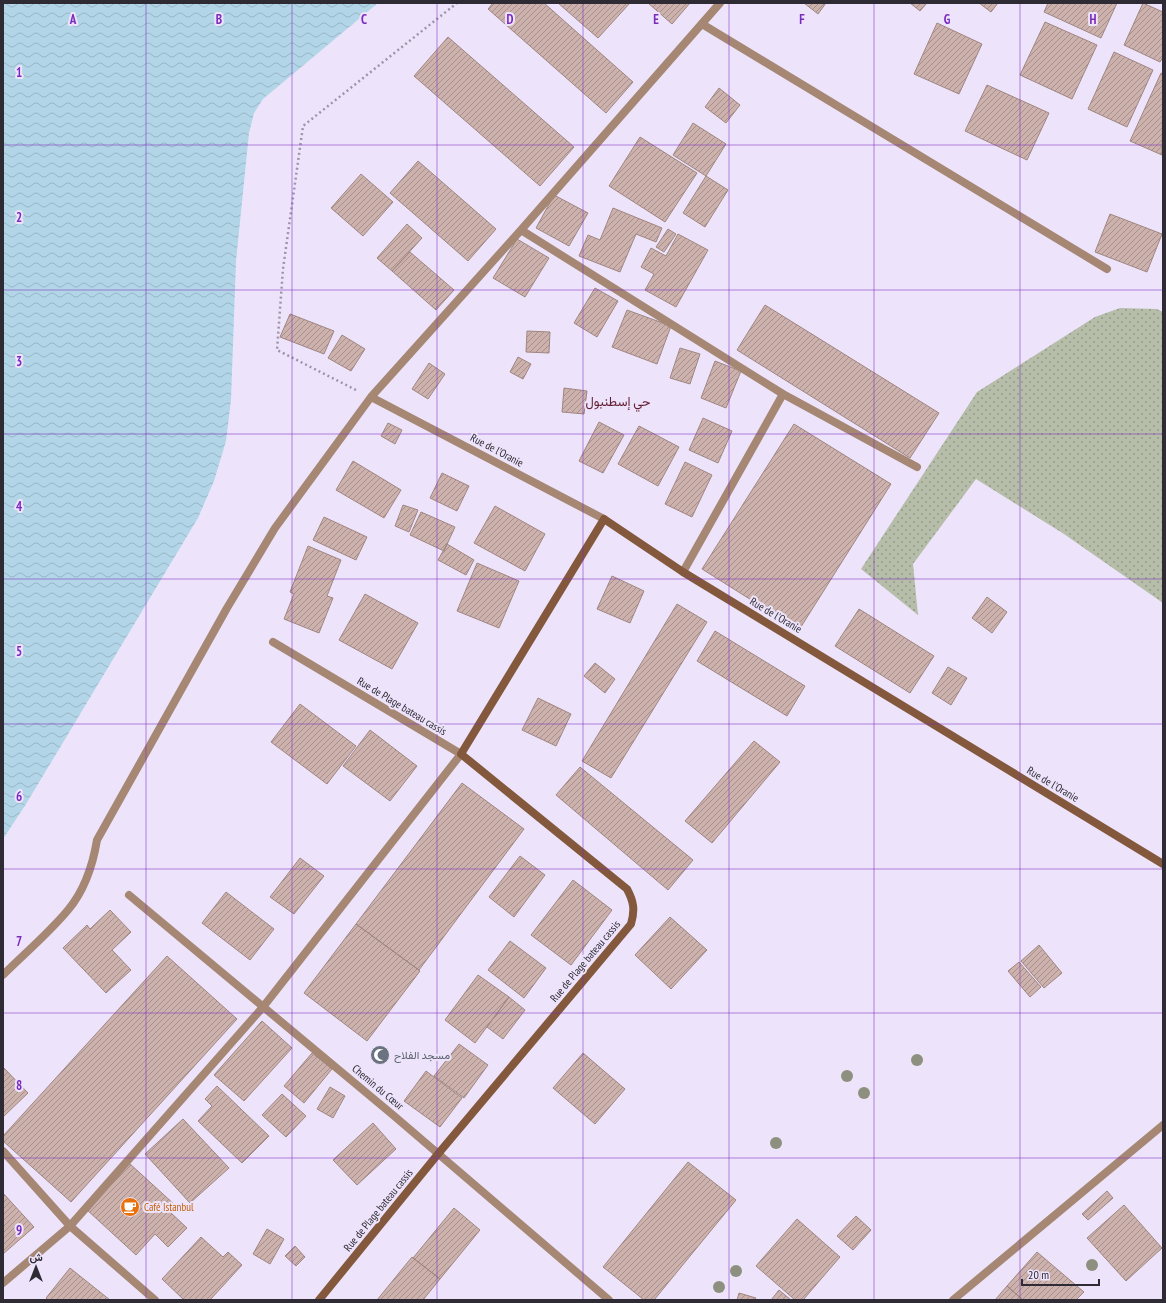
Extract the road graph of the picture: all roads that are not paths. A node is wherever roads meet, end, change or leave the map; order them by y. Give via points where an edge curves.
1 (720, 3) edge
2 (702, 24) junction
3 (520, 230) junction
4 (1107, 269) dead end
5 (783, 394) junction
6 (371, 397) junction
7 (917, 467) dead end
8 (604, 519) junction
9 (683, 572) junction
10 (273, 642) dead end
11 (461, 754) junction
12 (1163, 864) edge
13 (130, 895) dead end
14 (3, 975) edge
15 (263, 1007) junction
16 (1163, 1125) edge
17 (3, 1151) edge
18 (438, 1154) junction
19 (70, 1226) junction
20 (3, 1283) edge
21 (155, 1300) edge
22 (319, 1300) edge
23 (609, 1300) edge
24 (953, 1300) edge

1 - 2 street
2 - 3 street
2 - 4 street
3 - 5 street
3 - 6 street
5 - 7 street
5 - 9 street
6 - 8 street, Rue de l'Oranie
6 - 14 street via 275,528 227,608 97,840 85,882 69,909
8 - 9 street, Rue de l'Oranie
8 - 11 street
9 - 12 street, Rue de l'Oranie
10 - 11 street, Rue de Plage bateau cassis
11 - 15 street
11 - 18 street, Rue de Plage bateau cassis via 626,889 633,900 634,913 631,924
13 - 15 street, Chemin du Cœur
15 - 18 street, Chemin du Cœur
15 - 19 street
16 - 24 street
17 - 19 street
18 - 22 street, Rue de Plage bateau cassis
18 - 23 street, Chemin du Cœur
19 - 20 street
19 - 21 street

